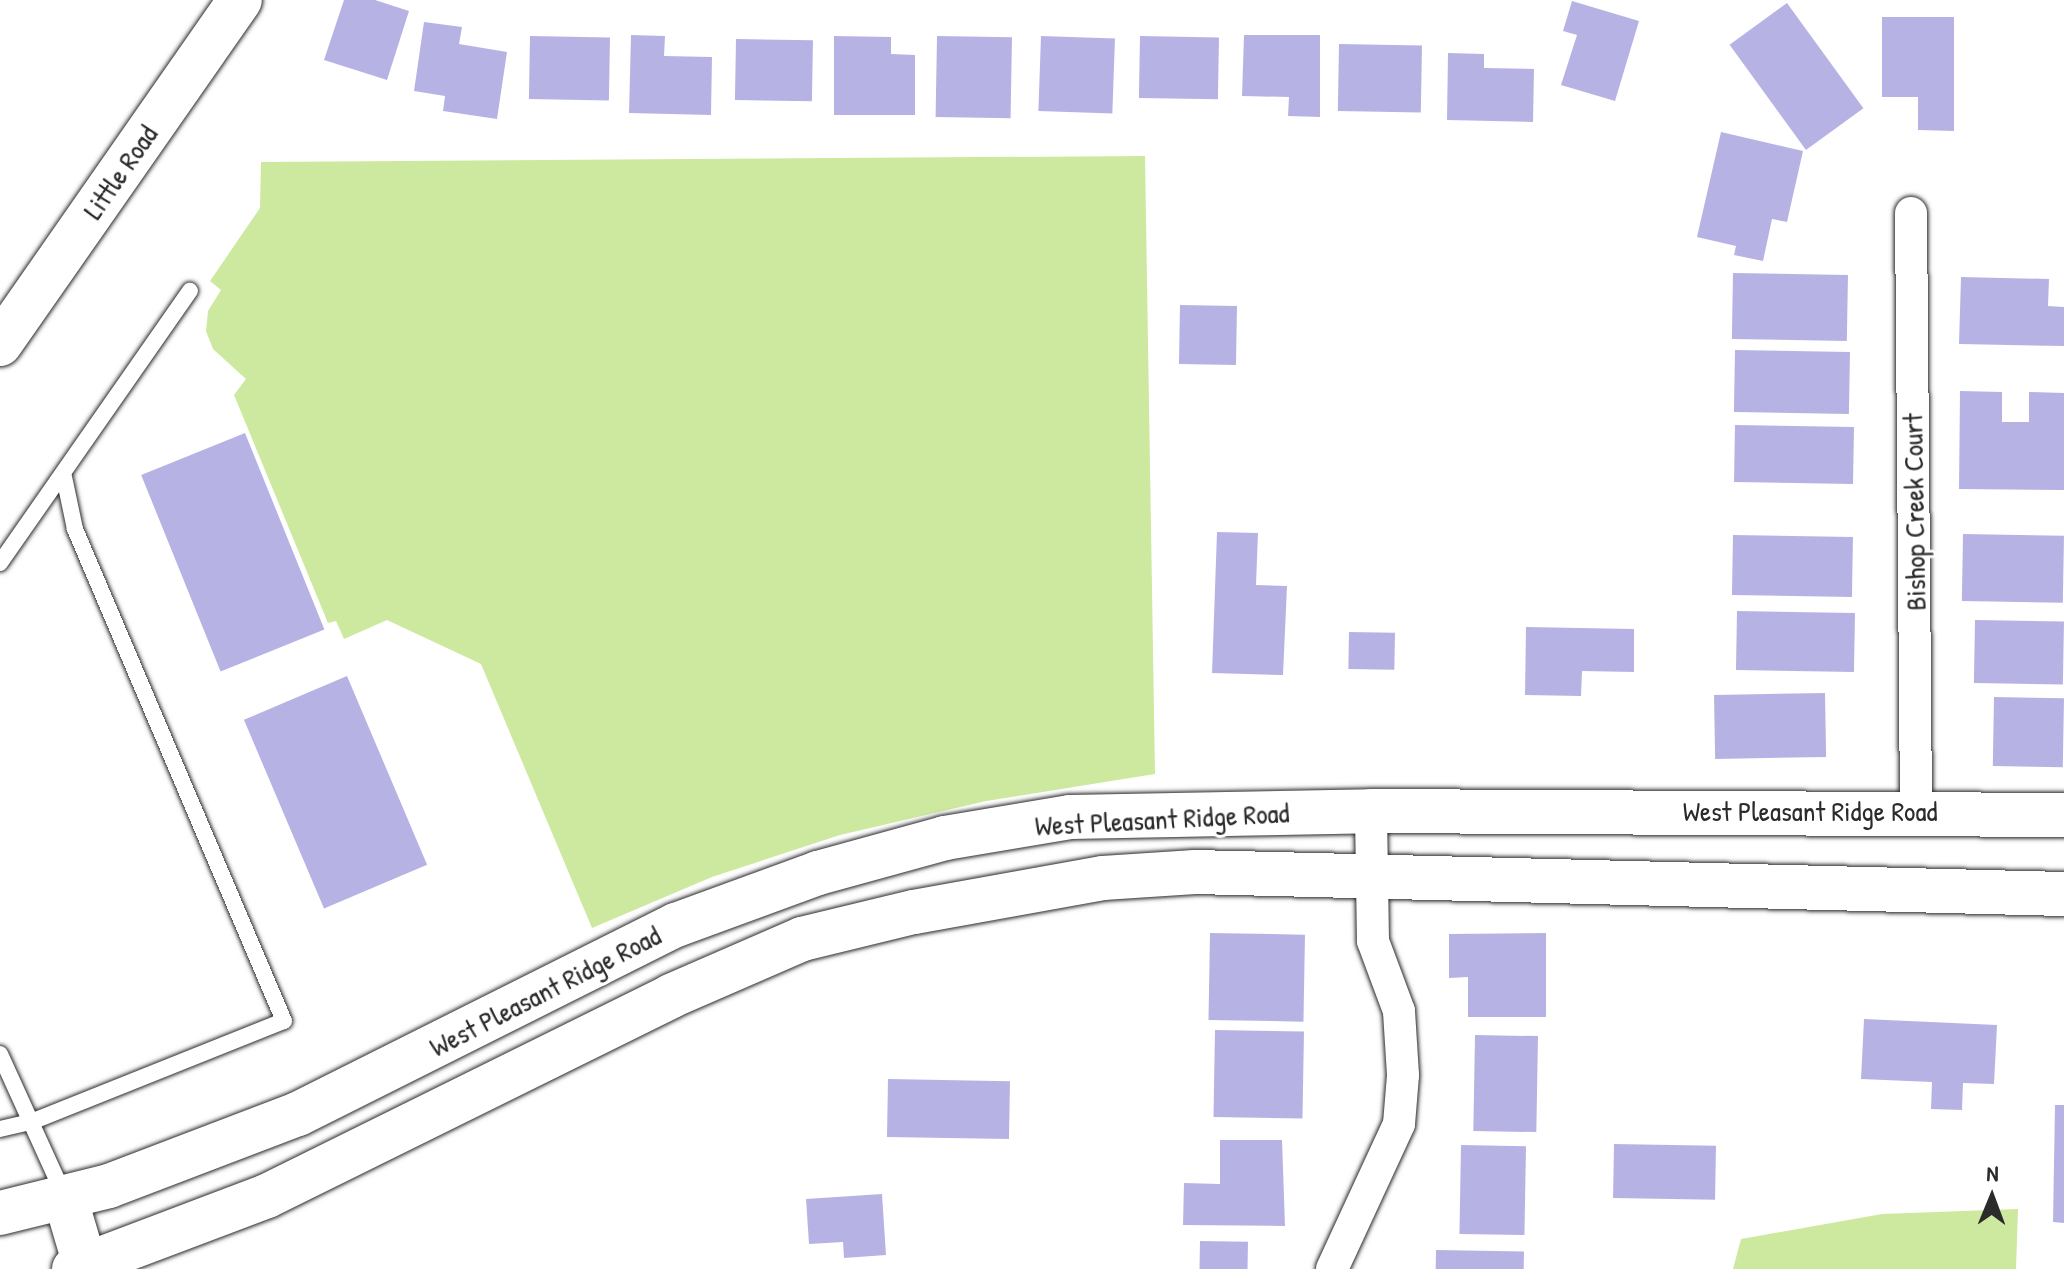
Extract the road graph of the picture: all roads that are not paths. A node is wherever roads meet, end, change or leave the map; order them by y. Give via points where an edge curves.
1 (229, 8) edge
2 (1911, 213) dead end
3 (190, 291) dead end
4 (0, 344) edge
5 (64, 477) junction
6 (0, 563) edge
7 (1371, 811) junction
8 (1916, 811) junction
9 (2064, 815) edge
10 (1370, 879) junction
11 (2064, 894) edge
12 (0, 1054) edge
13 (31, 1122) junction
14 (0, 1129) edge
15 (65, 1197) junction
16 (0, 1213) edge
17 (80, 1267) edge
18 (1332, 1269) edge

1 - 4 main road, Little Road
2 - 8 street, Bishop Creek Court
3 - 5 lane
5 - 6 lane
5 - 13 lane via 75,529 284,1021
7 - 8 main road, West Pleasant Ridge Road
7 - 10 street
7 - 15 main road, West Pleasant Ridge Road via 1070,817 945,838 818,873 676,925 298,1114 109,1186
8 - 9 main road, West Pleasant Ridge Road
10 - 11 main road, West Pleasant Ridge Road via 1712,882
10 - 17 main road, West Pleasant Ridge Road via 1195,872 1103,878 914,912 802,939 671,996 267,1196
10 - 18 street via 1373,941 1399,1011 1400,1112 1378,1178
12 - 13 lane
13 - 14 lane
13 - 15 lane
15 - 16 main road, West Pleasant Ridge Road
15 - 17 main road

